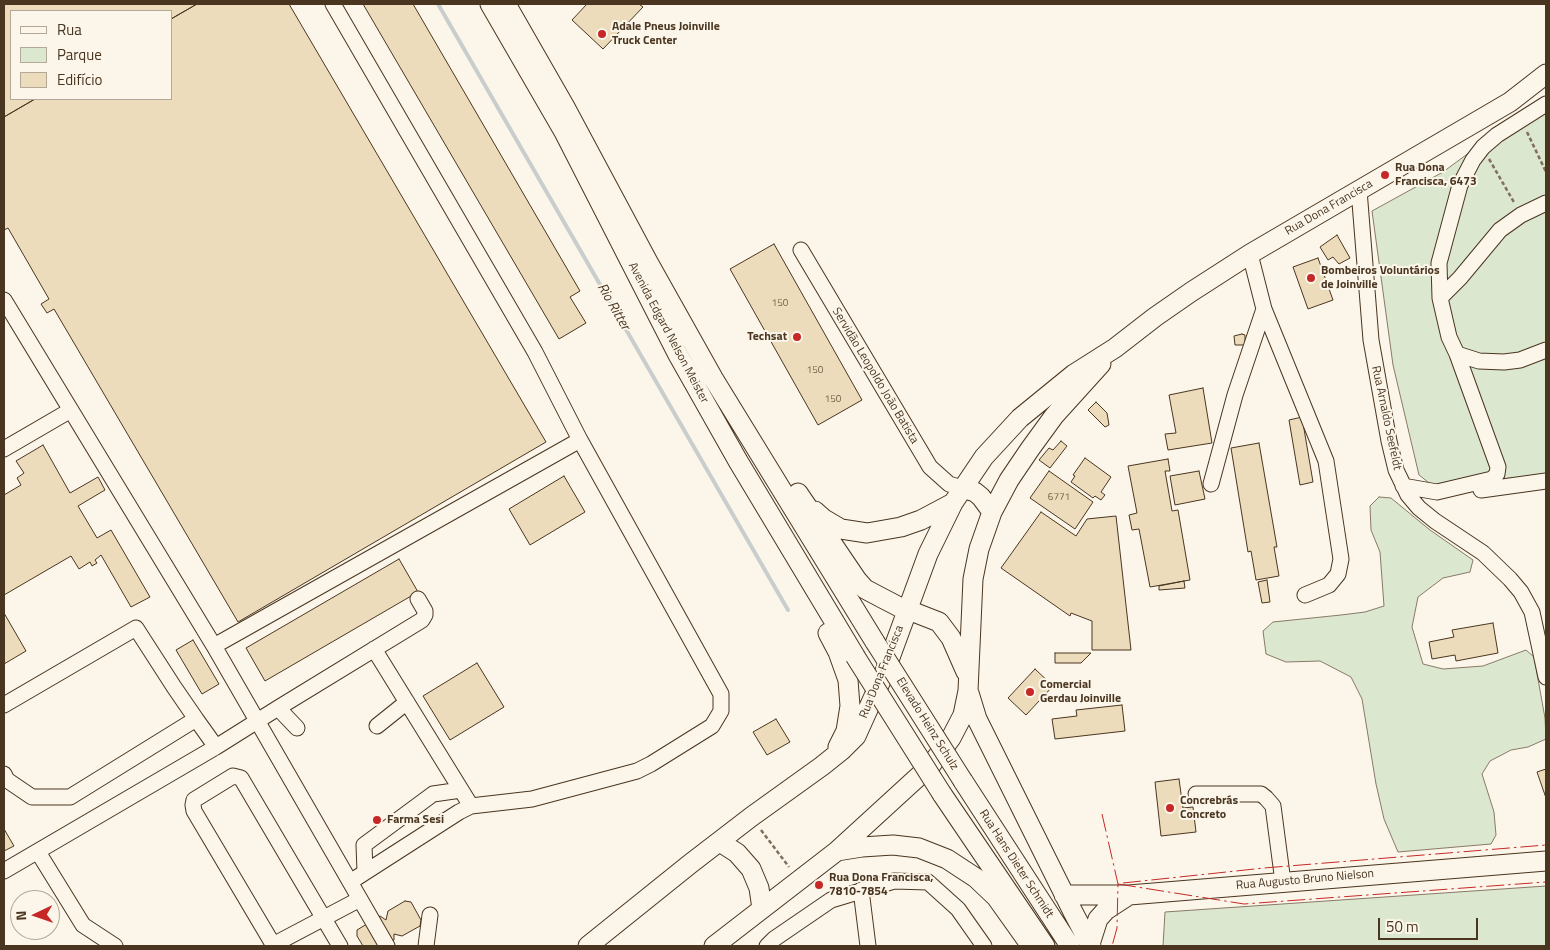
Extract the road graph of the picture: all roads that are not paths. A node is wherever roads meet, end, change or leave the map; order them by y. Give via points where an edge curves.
1 (333, 4) edge
2 (490, 4) edge
3 (506, 4) edge
4 (1546, 74) edge
5 (1546, 104) edge
6 (601, 173) junction
7 (1359, 190) junction
8 (1546, 203) edge
9 (801, 250) dead end
10 (1250, 254) junction
11 (629, 260) junction
12 (1440, 298) junction
13 (4, 300) edge
14 (1264, 309) junction
15 (1115, 348) junction
16 (1546, 350) edge
17 (1458, 354) junction
18 (71, 410) junction
19 (580, 440) junction
20 (4, 450) edge
21 (1546, 481) edge
22 (1211, 484) dead end
23 (1403, 486) junction
24 (1437, 492) junction
25 (958, 496) junction
26 (801, 498) junction
27 (992, 512) junction
28 (1305, 595) dead end
29 (418, 599) dead end
30 (907, 611) junction
31 (875, 642) joint
32 (214, 646) junction
33 (374, 650) junction
34 (854, 656) joint
35 (1546, 677) edge
36 (968, 685) junction
37 (407, 702) junction
38 (4, 705) edge
39 (278, 708) junction
40 (196, 719) junction
41 (257, 720) junction
42 (377, 726) dead end
43 (297, 728) dead end
44 (216, 747) junction
45 (832, 758) junction
46 (4, 774) edge
47 (963, 781) joint
48 (461, 790) junction
49 (942, 794) joint
50 (1196, 794) dead end
51 (471, 806) junction
52 (720, 842) junction
53 (837, 851) junction
54 (38, 852) junction
55 (1546, 861) edge
56 (4, 871) edge
57 (365, 872) junction
58 (350, 882) junction
59 (1283, 882) junction
60 (861, 890) junction
61 (1064, 895) junction
62 (1128, 895) junction
63 (360, 899) junction
64 (762, 908) junction
65 (430, 915) dead end
66 (323, 919) junction
67 (384, 940) edge
68 (1091, 945) edge
69 (115, 946) edge
70 (274, 946) edge
71 (340, 946) edge
72 (426, 946) edge
73 (588, 946) edge
74 (714, 946) edge
75 (767, 946) edge
76 (868, 946) edge
77 (984, 946) edge
78 (1031, 946) edge
79 (1045, 946) edge
80 (1070, 946) edge

1 - 19 street via 535,352
2 - 11 main road, Avenida Edgard Nelson Meister via 564,132
3 - 6 main road, Avenida Edgard Nelson Meister
4 - 7 main road, Rua Dona Francisca via 1510,102
5 - 12 street via 1497,135 1473,160 1460,185 1439,262
6 - 26 main road
6 - 31 main road, Avenida Edgard Nelson Meister via 709,370
7 - 10 main road, Rua Dona Francisca
7 - 23 street, Rua Arnaldo Seefeldt via 1371,340 1389,441
8 - 12 street via 1500,230
9 - 25 street, Servidão Leopoldo João Batista via 930,467
10 - 14 street
10 - 15 main road, Rua Dona Francisca
11 - 34 main road, Avenida Edgard Nelson Meister via 705,403
11 - 45 main road via 688,399 838,652 848,680 850,706 846,730
12 - 17 street
13 - 18 street
14 - 22 street via 1235,395
14 - 28 street via 1326,461 1341,559 1338,574 1329,585
15 - 25 main road, Rua Dona Francisca via 1074,374 1020,418 984,457
15 - 27 main road, Rua Dona Francisca via 1044,429 1008,480
16 - 17 street via 1504,362 1479,361
17 - 24 street via 1498,467 1497,474 1492,480
18 - 20 street
18 - 32 street
19 - 32 street
19 - 51 street via 722,694 721,711 712,726 637,771 532,799
21 - 24 street via 1453,494
23 - 24 street
23 - 35 street, Rua Arnaldo Seefeldt via 1419,508 1483,553 1521,592 1532,612
25 - 26 main road via 921,520 867,533 842,529 824,519
25 - 27 main road via 975,492
25 - 30 main road, Rua Dona Francisca via 928,554
26 - 30 main road via 865,589
27 - 36 main road, Rua Dona Francisca via 973,579
29 - 33 street via 426,611 422,620
30 - 36 main road via 939,622 951,638
30 - 45 main road, Rua Dona Francisca via 884,674 856,736
31 - 47 main road, Elevado Heinz Schulz, bridge
32 - 41 street
33 - 37 street
33 - 39 street
34 - 49 main road, Elevado Heinz Schulz, bridge
36 - 53 main road, Rua Dona Francisca via 963,715 931,766
36 - 61 main road via 977,719
37 - 42 street
37 - 48 street
38 - 40 street via 136,628
39 - 41 street
39 - 43 street
40 - 44 street
40 - 46 street via 70,797 32,797 7,780
41 - 44 street
41 - 58 street
44 - 54 street
45 - 52 main road, Rua Dona Francisca
47 - 80 main road, Rua Hans Dieter Schmidt
48 - 51 street
48 - 57 street via 433,794 364,845
49 - 79 main road, Rua Hans Dieter Schmidt
50 - 59 street via 1261,794 1266,798 1273,806
51 - 57 street
52 - 64 main road via 737,853 751,869 759,888
52 - 73 main road, Rua Dona Francisca
53 - 64 main road, Rua Dona Francisca
53 - 78 main road via 893,846 919,848 948,859 996,897
54 - 56 street
54 - 69 street via 83,925
55 - 59 main road, Rua Augusto Bruno Nielson
57 - 58 street
58 - 63 street
59 - 62 main road, Rua Augusto Bruno Nielson
60 - 75 street via 830,900
60 - 76 street
60 - 77 street via 894,881 928,882 958,909
61 - 62 main road
61 - 68 main road
62 - 68 main road, Rua Augusto Bruno Nielson via 1098,919
63 - 66 street
63 - 67 street
64 - 74 main road, Rua Dona Francisca
65 - 72 street
66 - 70 street
66 - 70 street via 241,778 233,776 194,800 194,811
66 - 71 street

